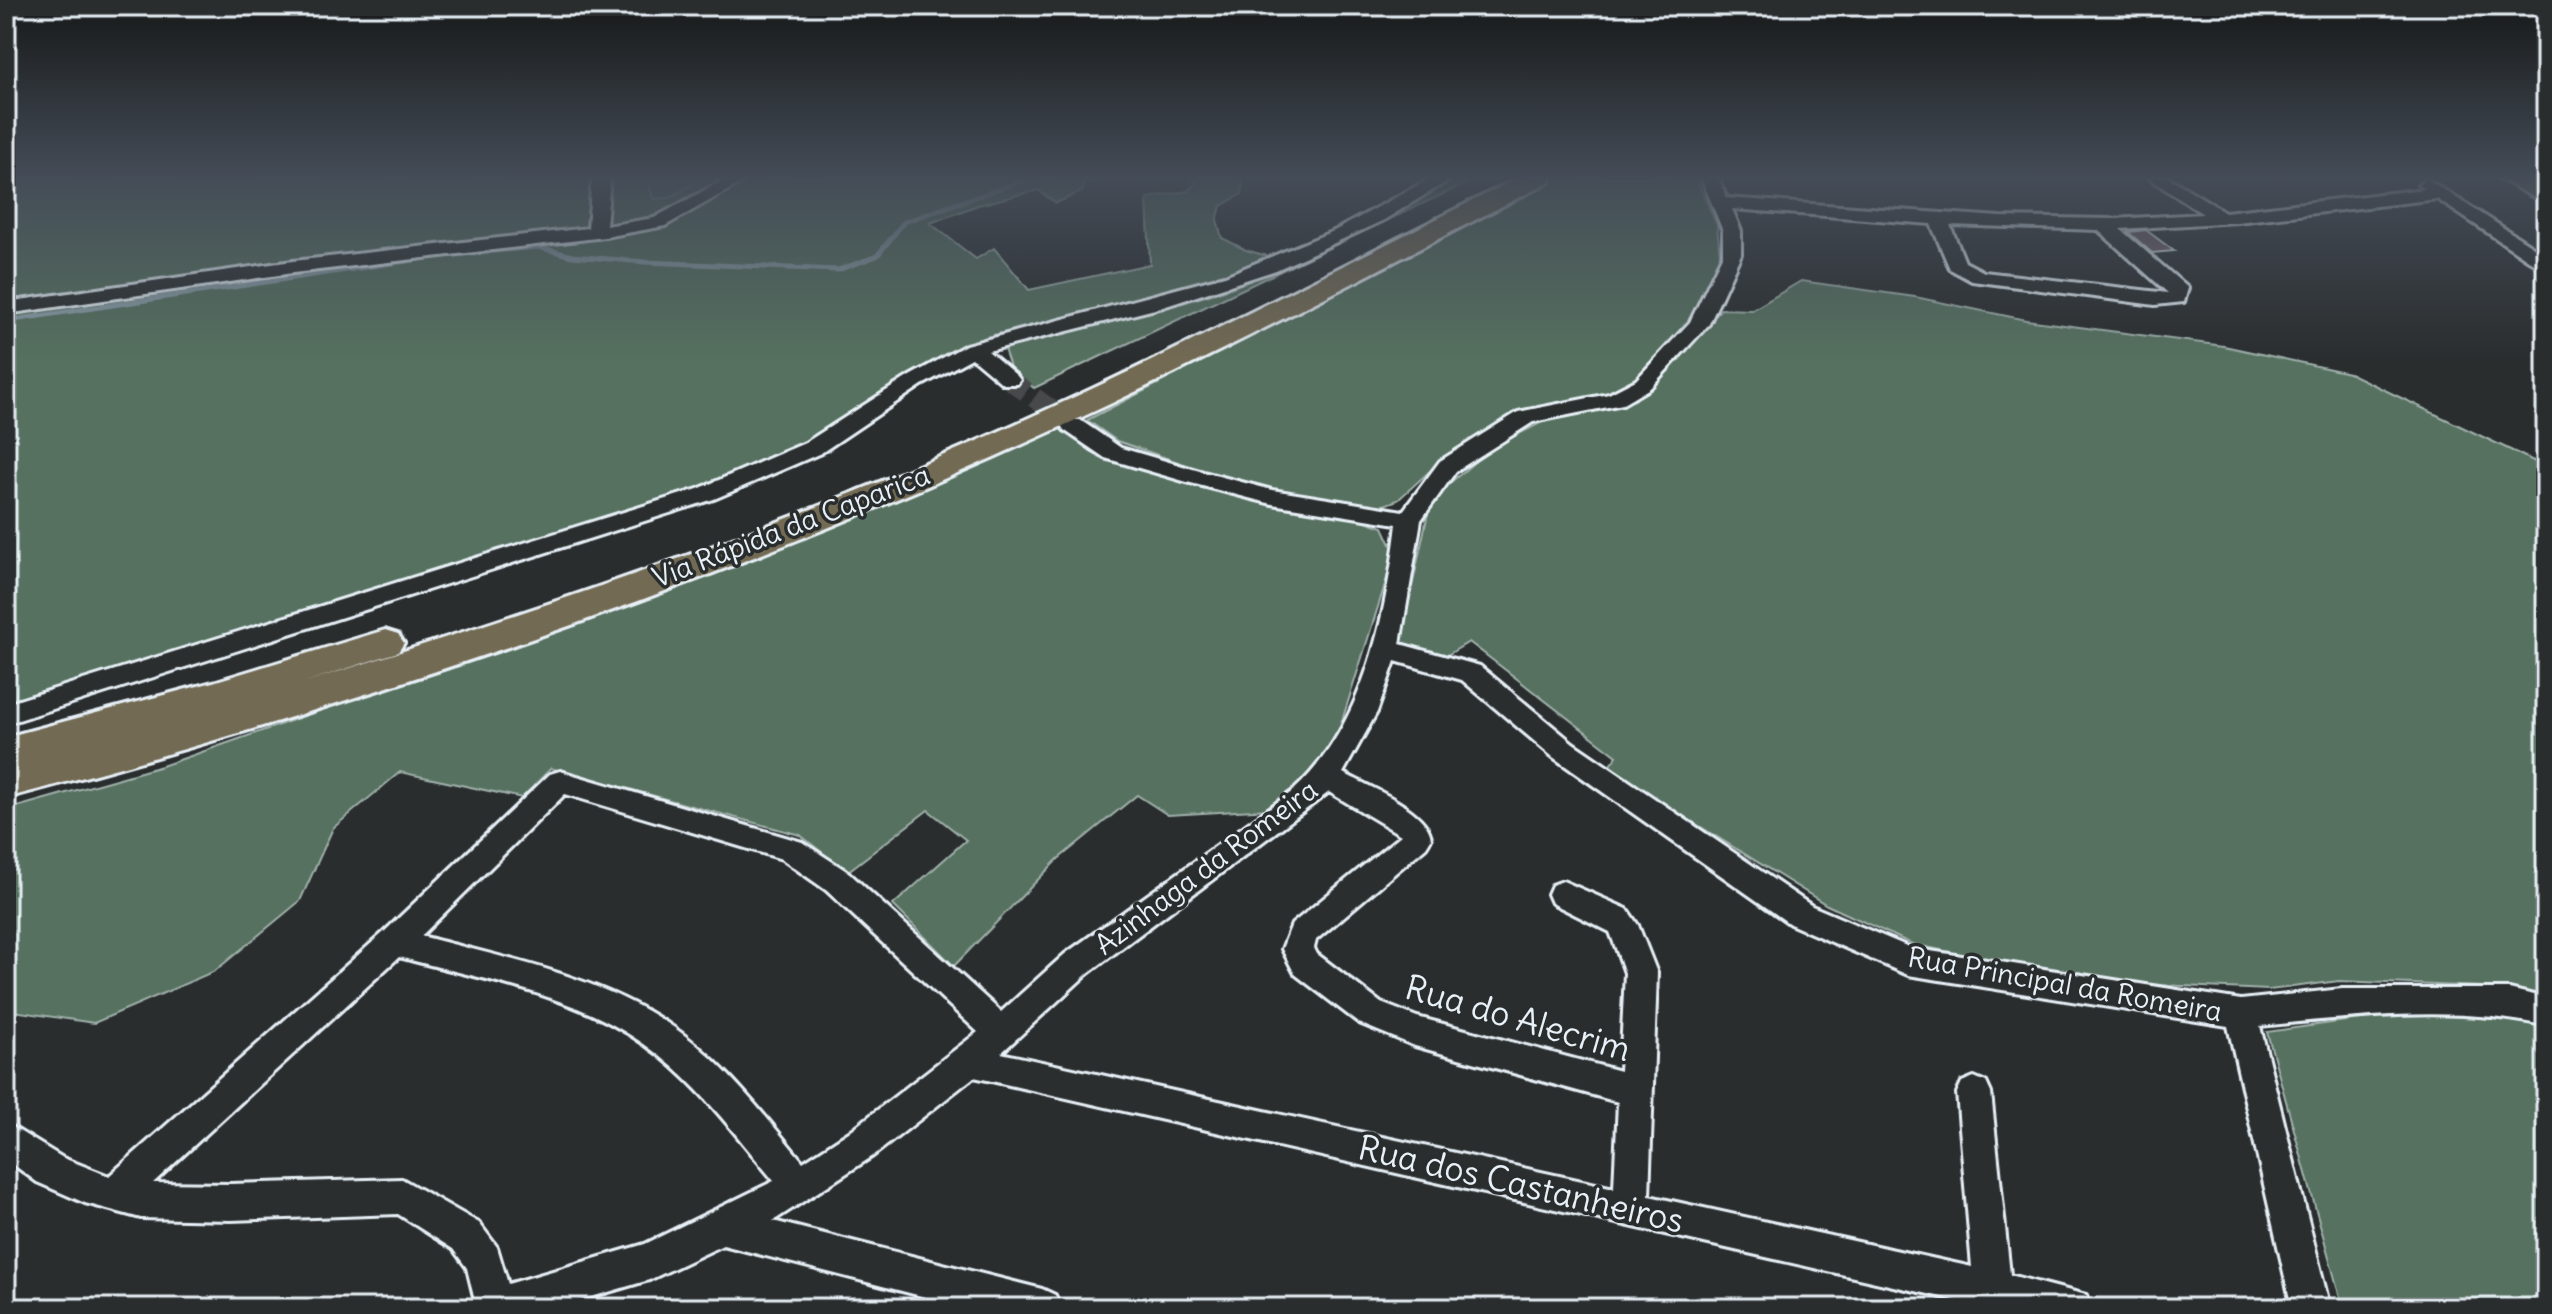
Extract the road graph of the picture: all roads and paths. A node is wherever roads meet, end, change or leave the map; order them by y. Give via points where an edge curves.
1 (549, 238) edge
2 (1328, 238) edge
3 (1370, 238) edge
4 (1417, 238) edge
5 (1732, 238) edge
6 (1946, 238) edge
7 (2119, 238) edge
8 (2509, 238) edge
9 (2546, 263) edge
10 (6, 308) edge
11 (973, 349) junction
12 (1010, 380) tunnel mouth
13 (1072, 425) tunnel mouth
14 (1409, 519) junction
15 (1386, 649) junction
16 (6, 714) edge
17 (6, 752) edge
18 (1327, 777) junction
19 (6, 782) edge
20 (1563, 894) dead end
21 (394, 942) junction
22 (2546, 1012) edge
23 (2241, 1014) junction
24 (999, 1031) junction
25 (969, 1061) junction
26 (1636, 1091) junction
27 (1974, 1093) dead end
28 (6, 1139) edge
29 (799, 1184) junction
30 (115, 1194) junction
31 (1631, 1209) junction
32 (724, 1227) junction
33 (1993, 1290) junction
34 (493, 1308) edge
35 (1042, 1308) edge
36 (2073, 1308) edge
37 (2311, 1308) edge

1 - 10 street via 293,267
2 - 11 street via 1249,275
3 - 17 highway, Via Rápida da Caparica via 1052,392 773,510 498,609 215,696
4 - 19 highway, Via Rápida da Caparica via 1065,413 814,519 488,638 212,726
5 - 14 street via 1732,254 1699,324 1643,384 1615,399 1526,417 1448,466
6 - 7 street via 1957,265 1979,277 2177,298 2178,288
8 - 9 street
11 - 12 street
11 - 16 street via 813,448 706,494
13 - 14 street via 1113,453 1195,477 1272,497
14 - 15 street, Azinhaga da Romeira
15 - 18 street, Azinhaga da Romeira via 1363,712
15 - 23 street, Rua Principal da Romeira via 1471,673 1563,750 1801,915 1881,950 1908,961
18 - 24 street, Azinhaga da Romeira via 1076,964
18 - 26 street, Rua do Alecrim via 1405,821 1416,839 1303,933 1298,949 1306,964 1370,1013 1415,1031
20 - 26 street via 1616,918 1632,941 1641,973
21 - 24 street via 560,782 792,850 837,881
21 - 29 street via 533,981 614,1010 656,1033 737,1111
21 - 30 street
22 - 23 street, Rua Principal da Romeira via 2509,1003 2342,1003
23 - 37 street
24 - 25 street, Azinhaga da Romeira
25 - 29 street, Azinhaga da Romeira
25 - 31 street, Rua dos Castanheiros
26 - 31 street
27 - 33 street
28 - 30 street via 50,1170
29 - 32 street, Azinhaga da Romeira
30 - 34 street via 141,1200 231,1202 402,1196 466,1236 484,1260
31 - 33 street, Rua dos Castanheiros
32 - 34 street, Azinhaga da Romeira via 649,1261
32 - 35 street
33 - 36 street, Rua dos Castanheiros

